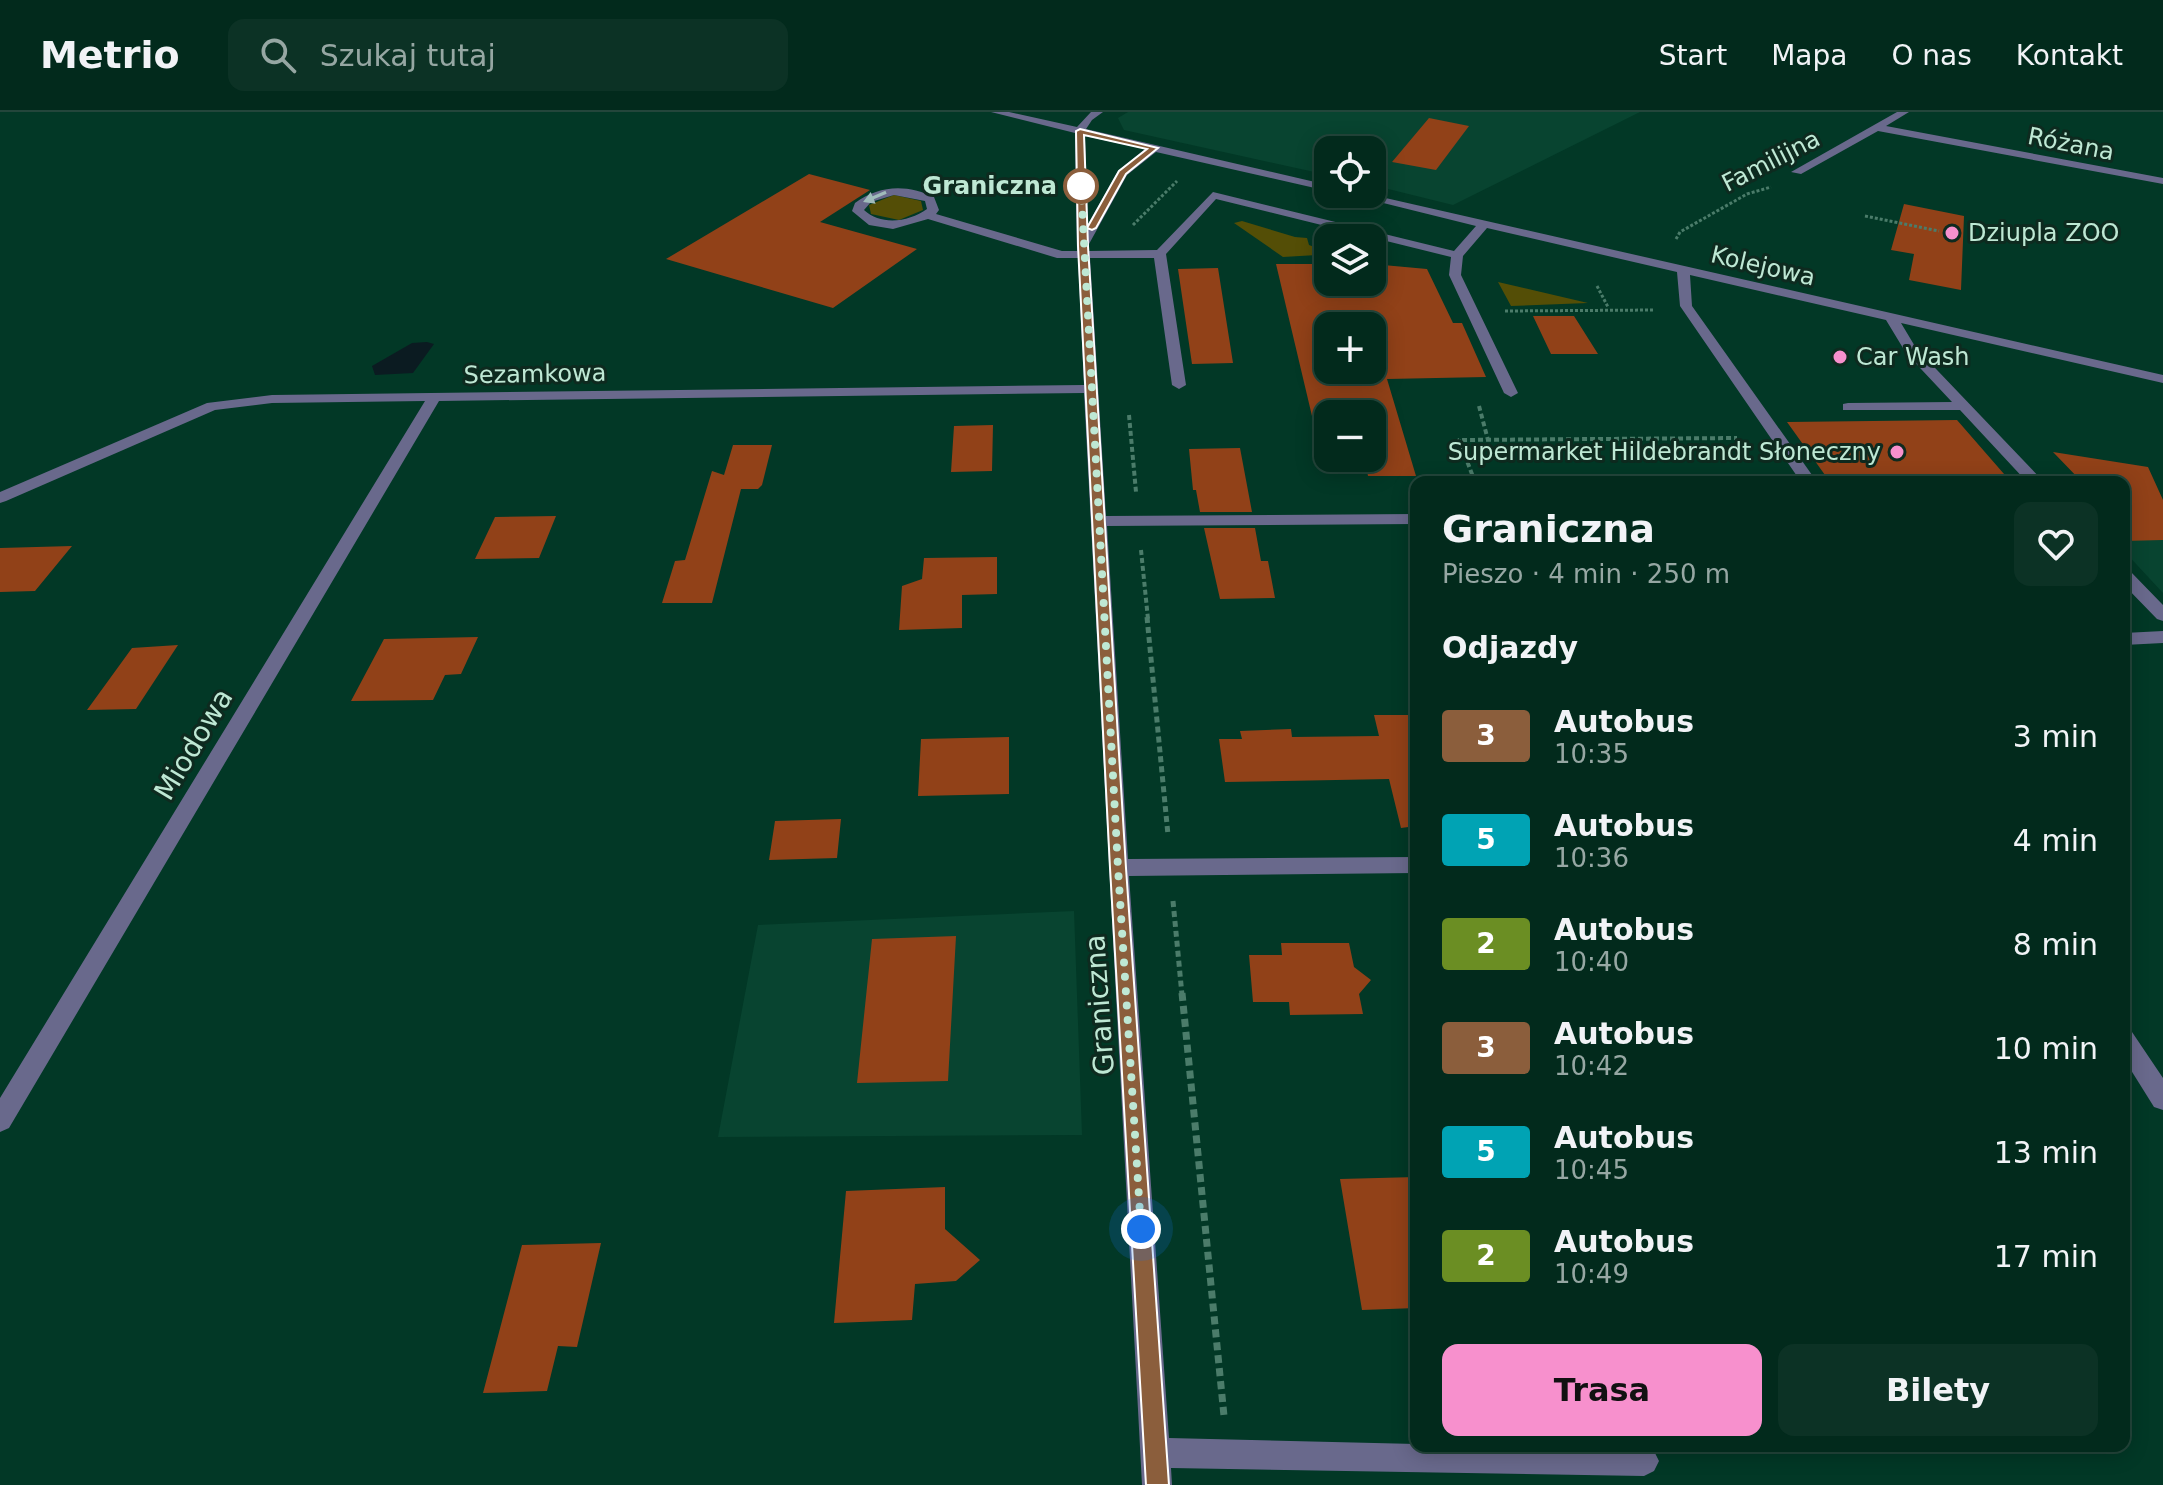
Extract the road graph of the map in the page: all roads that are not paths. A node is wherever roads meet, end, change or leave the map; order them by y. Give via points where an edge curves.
1 (996, 112) edge
2 (1098, 112) edge
3 (1904, 112) edge
4 (1878, 128) junction
5 (1080, 131) junction
6 (1154, 148) junction
7 (1797, 172) road end
8 (2163, 181) edge
9 (1314, 185) edge
10 (1386, 202) edge
11 (928, 215) junction
12 (1484, 224) junction
13 (1083, 251) junction
14 (1160, 254) junction
15 (1457, 255) junction
16 (1683, 270) junction
17 (1891, 317) junction
18 (2163, 379) edge
19 (1179, 385) dead end
20 (1091, 389) junction
21 (1511, 393) dead end
22 (434, 398) junction
23 (1964, 406) junction
24 (1848, 407) dead end
25 (1805, 476) edge
26 (2030, 476) edge
27 (0, 498) edge
28 (1410, 519) edge
29 (1098, 521) junction
30 (2130, 581) edge
31 (2163, 615) edge
32 (2163, 637) edge
33 (2130, 639) edge
34 (1410, 865) edge
35 (1118, 868) junction
36 (2130, 1048) edge
37 (2163, 1099) edge
38 (0, 1120) edge
39 (1155, 1452) junction
40 (1644, 1461) dead end
41 (1157, 1485) edge

1 - 5 street
2 - 5 street
3 - 4 street, Familijna
4 - 7 street, Familijna
4 - 8 street, Różana
5 - 6 street
5 - 13 street, Graniczna
6 - 9 street
6 - 13 street via 1122,173
10 - 12 street, Kolejowa
11 -> 11 street via 933,210 930,199 912,192 874,195 858,211 869,221 893,225
11 - 13 street via 1061,255
12 - 15 street
12 - 16 street, Kolejowa
13 - 14 street
13 - 20 street, Graniczna
14 - 15 street via 1213,195
14 - 19 street
15 - 21 street via 1455,275
16 - 17 street, Kolejowa
16 - 25 street via 1686,306
17 - 18 street, Kolejowa
17 - 23 street via 1911,350
20 - 22 street, Sezamkowa
20 - 29 street, Graniczna
22 - 27 street, Sezamkowa via 272,399 212,406
22 - 38 street, Miodowa
23 - 24 street
23 - 26 street
28 - 29 street
29 - 35 street, Graniczna
30 - 31 street
32 - 33 street
34 - 35 street
35 - 39 street, Graniczna
36 - 37 street
39 - 40 street
39 - 41 street, Graniczna

